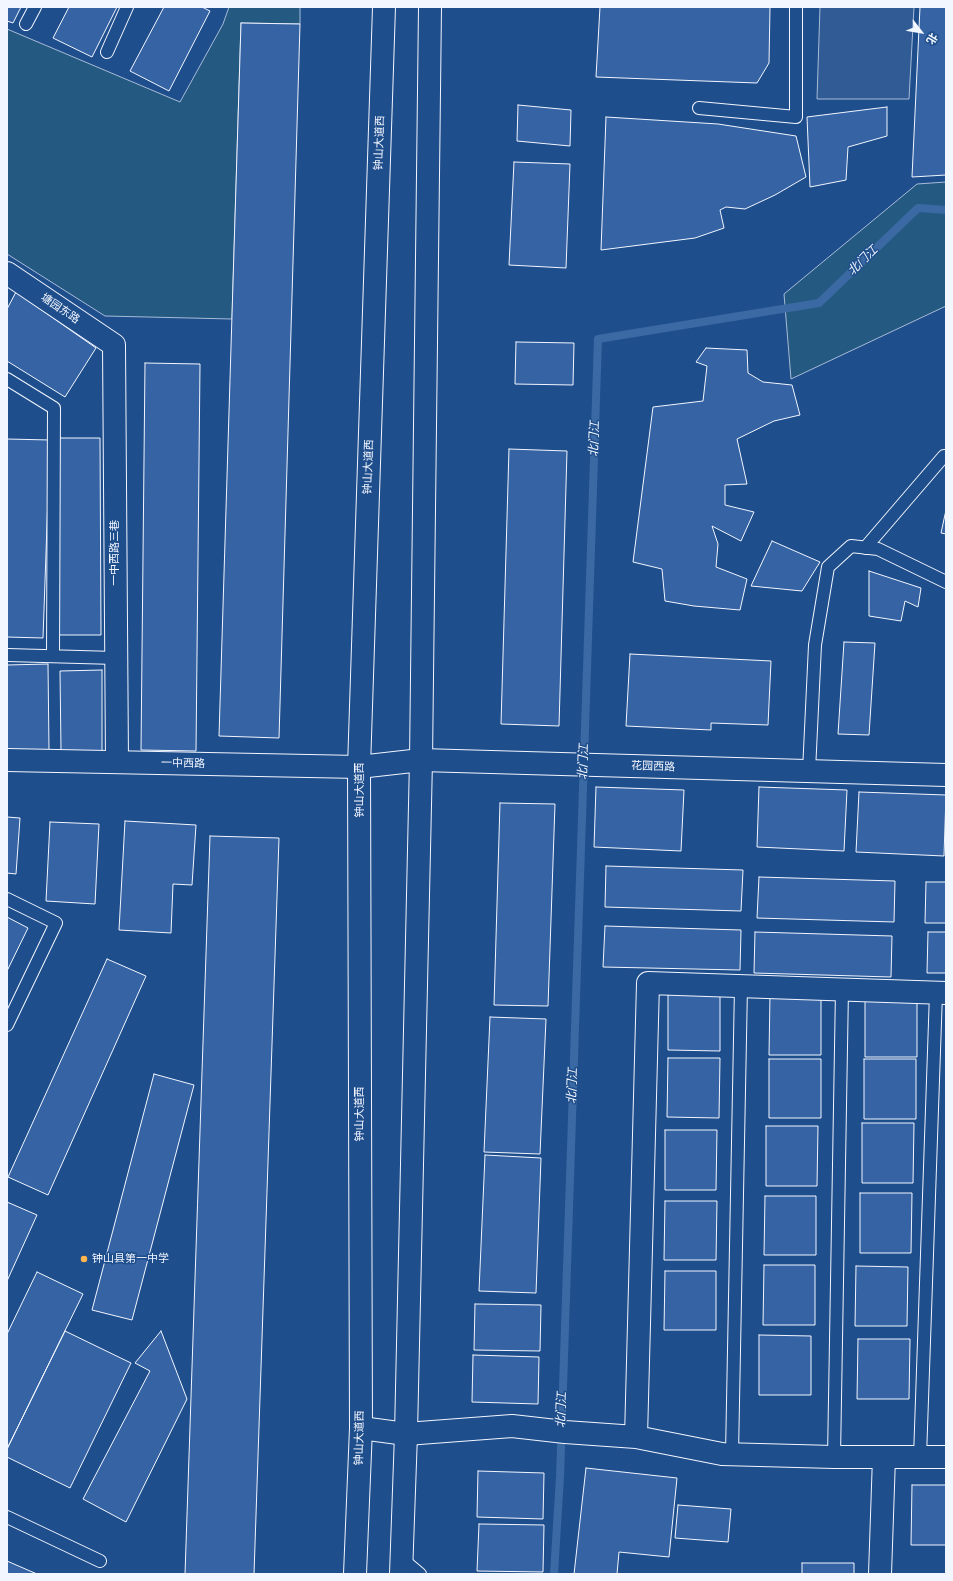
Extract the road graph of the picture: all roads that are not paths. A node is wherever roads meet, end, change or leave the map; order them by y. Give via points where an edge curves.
1 (36, 7) edge
2 (127, 7) edge
3 (384, 7) edge
4 (430, 7) edge
5 (796, 7) edge
6 (26, 24) dead end
7 (107, 52) dead end
8 (699, 108) dead end
9 (7, 273) edge
10 (114, 345) joint
11 (7, 379) edge
12 (946, 456) edge
13 (865, 548) junction
14 (946, 582) edge
15 (7, 655) edge
16 (53, 656) junction
17 (116, 658) junction
18 (7, 760) edge
19 (421, 760) junction
20 (117, 762) junction
21 (360, 767) junction
22 (809, 771) junction
23 (946, 775) edge
24 (7, 899) edge
25 (741, 986) junction
26 (842, 989) junction
27 (941, 993) edge
28 (7, 1025) edge
29 (361, 1428) junction
30 (406, 1434) junction
31 (636, 1437) junction
32 (732, 1454) junction
33 (834, 1457) junction
34 (884, 1457) junction
35 (920, 1457) junction
36 (946, 1457) edge
37 (7, 1517) edge
38 (100, 1561) dead end
39 (401, 1566) edge
40 (355, 1574) edge
41 (420, 1574) edge
42 (880, 1574) edge

1 - 6 lane
2 - 7 lane
3 - 21 main road, 钟山大道西
4 - 19 main road
5 - 8 lane via 796,117
9 - 10 main road, 塘园东路
10 - 17 main road, 一中西路三巷
11 - 16 lane via 54,408
12 - 13 lane
13 - 14 lane via 878,549
13 - 22 lane via 852,546 828,567 815,645
15 - 16 lane
16 - 17 lane
17 - 20 main road, 一中西路三巷
18 - 20 main road, 一中西路
19 - 21 main road, 花园西路
19 - 22 main road, 花园西路
19 - 30 main road
20 - 21 main road, 一中西路
21 - 29 main road, 钟山大道西
22 - 23 main road, 花园西路
24 - 28 lane via 56,922
25 - 26 main road
25 - 31 main road via 648,983
25 - 32 lane
26 - 27 main road
26 - 33 lane
27 - 35 lane
29 - 30 main road
29 - 40 main road, 钟山大道西
30 - 31 main road via 512,1426
30 - 39 main road
31 - 32 main road
32 - 33 main road
33 - 34 main road
34 - 35 main road
34 - 42 main road
35 - 36 main road
37 - 38 lane
39 - 41 lane

